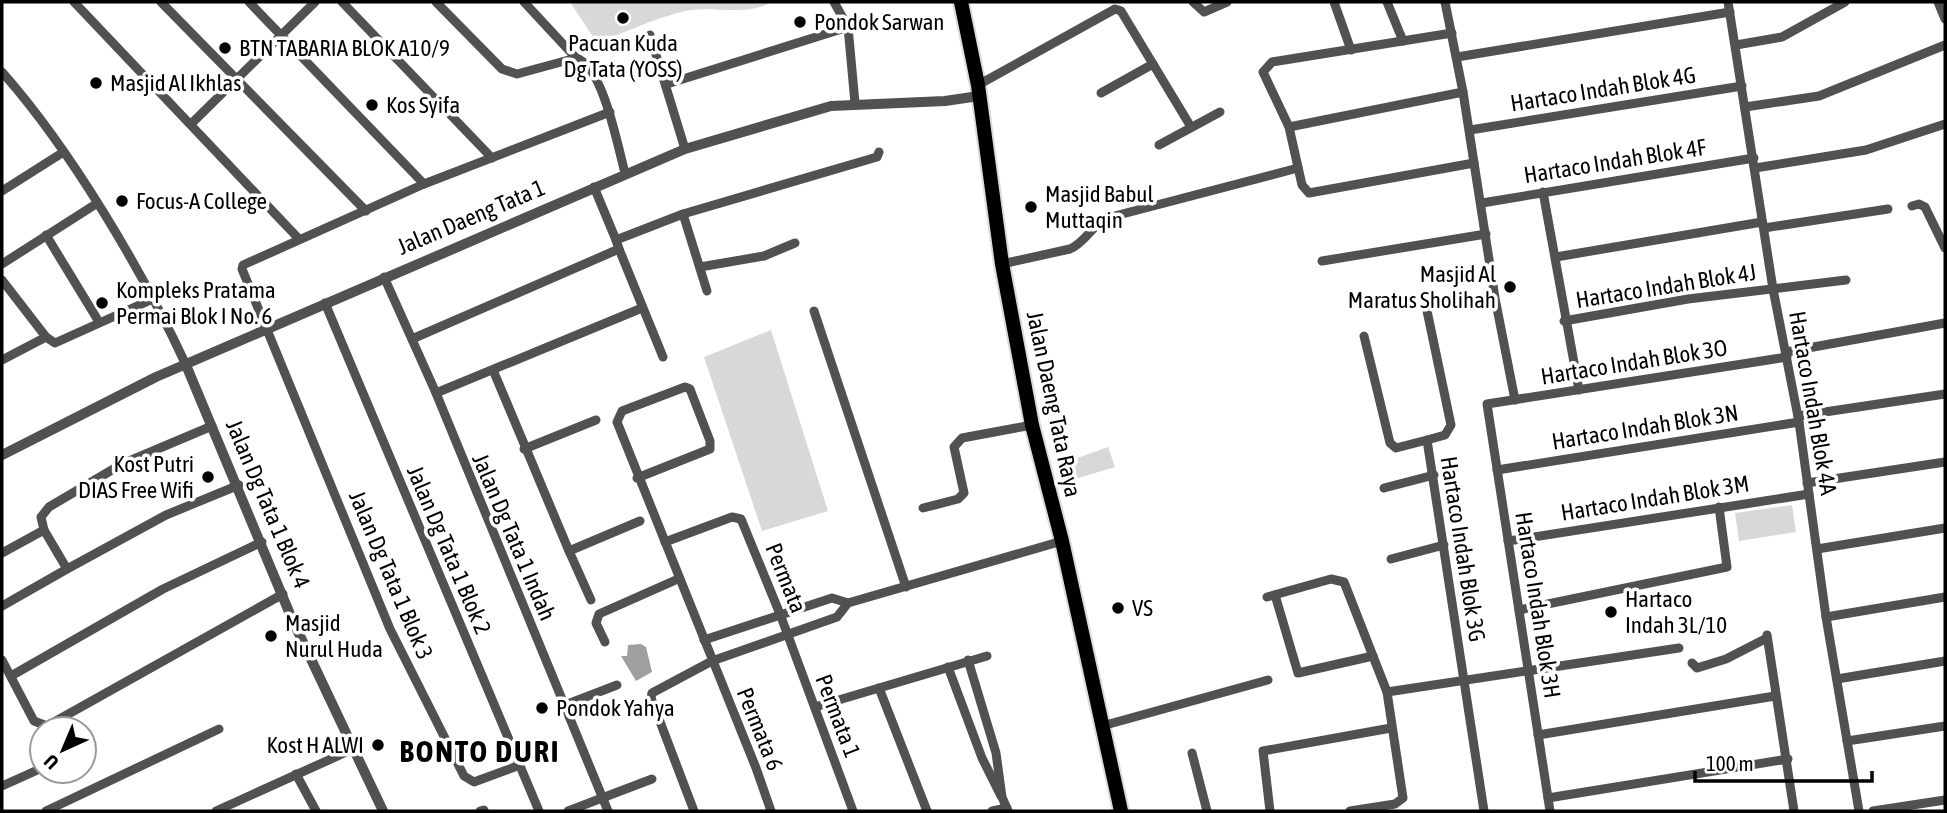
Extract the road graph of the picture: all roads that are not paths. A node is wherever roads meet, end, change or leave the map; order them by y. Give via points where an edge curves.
1 (74, 2) edge
2 (161, 2) edge
3 (249, 2) edge
4 (315, 2) edge
5 (342, 2) edge
6 (436, 2) edge
7 (524, 2) edge
8 (834, 2) edge
9 (961, 2) edge
10 (1193, 2) edge
11 (1227, 2) edge
12 (1334, 2) edge
13 (1387, 2) edge
14 (1445, 2) edge
15 (1845, 2) edge
16 (1938, 2) edge
17 (1729, 7) edge
18 (1945, 19) edge
19 (848, 27) junction
20 (280, 33) junction
21 (1452, 33) junction
22 (650, 35) dead end
23 (1403, 41) junction
24 (1736, 45) junction
25 (1945, 46) edge
26 (1351, 50) junction
27 (1457, 57) junction
28 (576, 58) junction
29 (1153, 64) junction
30 (2, 72) edge
31 (235, 78) junction
32 (667, 84) junction
33 (1742, 86) junction
34 (979, 90) junction
35 (1463, 92) junction
36 (1101, 93) dead end
37 (855, 103) junction
38 (1745, 107) junction
39 (1220, 112) dead end
40 (610, 113) junction
41 (191, 124) junction
42 (1945, 124) edge
43 (1191, 127) junction
44 (1289, 127) junction
45 (1469, 130) junction
46 (1158, 145) dead end
47 (685, 149) junction
48 (879, 152) dead end
49 (62, 153) junction
50 (492, 158) junction
51 (1754, 158) junction
52 (1474, 163) junction
53 (1298, 167) junction
54 (1755, 168) junction
55 (625, 173) junction
56 (424, 184) junction
57 (594, 187) junction
58 (2, 191) edge
59 (1543, 192) junction
60 (1482, 203) junction
61 (96, 204) junction
62 (1912, 206) dead end
63 (1888, 209) dead end
64 (366, 211) junction
65 (683, 214) junction
66 (1763, 225) junction
67 (1486, 234) junction
68 (46, 235) junction
69 (299, 239) junction
70 (795, 243) dead end
71 (617, 245) junction
72 (1945, 248) edge
73 (1556, 257) junction
74 (1322, 261) dead end
75 (2, 264) edge
76 (1002, 264) junction
77 (699, 267) junction
78 (384, 277) junction
79 (1846, 279) dead end
80 (2, 281) edge
81 (1773, 289) junction
82 (707, 291) dead end
83 (155, 298) junction
84 (325, 303) junction
85 (1426, 306) dead end
86 (642, 308) junction
87 (814, 310) dead end
88 (1564, 321) junction
89 (99, 322) junction
90 (1945, 323) edge
91 (268, 328) junction
92 (1364, 336) dead end
93 (46, 337) junction
94 (412, 339) junction
95 (1787, 354) junction
96 (663, 356) dead end
97 (2, 359) edge
98 (186, 365) junction
99 (493, 370) junction
100 (1579, 390) junction
101 (436, 393) junction
102 (1945, 394) edge
103 (1515, 400) junction
104 (1487, 404) joint
105 (1799, 419) junction
106 (596, 420) dead end
107 (1032, 425) junction
108 (212, 426) junction
109 (1426, 440) junction
110 (524, 449) junction
111 (2, 455) edge
112 (1945, 461) edge
113 (1497, 470) junction
114 (1434, 475) junction
115 (637, 478) junction
116 (1807, 483) junction
117 (239, 485) junction
118 (1384, 488) dead end
119 (1809, 494) junction
120 (1719, 507) junction
121 (923, 508) dead end
122 (640, 520) dead end
123 (1945, 528) edge
124 (44, 530) junction
125 (1062, 541) junction
126 (1508, 541) junction
127 (262, 542) junction
128 (665, 542) junction
129 (1444, 545) junction
130 (1817, 549) junction
131 (569, 551) junction
132 (2, 553) edge
133 (1391, 559) dead end
134 (67, 569) junction
135 (678, 579) junction
136 (906, 587) junction
137 (283, 594) junction
138 (1945, 597) edge
139 (591, 600) dead end
140 (848, 603) junction
141 (2, 606) edge
142 (1520, 610) junction
143 (780, 614) junction
144 (1826, 617) junction
145 (787, 633) junction
146 (704, 640) junction
147 (605, 642) dead end
148 (1679, 648) dead end
149 (987, 656) dead end
150 (1373, 656) junction
151 (2, 660) edge
152 (968, 660) junction
153 (712, 661) junction
154 (1945, 661) edge
155 (1692, 663) dead end
156 (948, 667) junction
157 (1529, 673) junction
158 (11, 676) junction
159 (1837, 679) junction
160 (1268, 680) dead end
161 (1463, 682) junction
162 (617, 685) dead end
163 (879, 688) junction
164 (1387, 692) junction
165 (1775, 696) junction
166 (565, 705) junction
167 (815, 707) junction
168 (1102, 726) junction
169 (1945, 726) edge
170 (1391, 728) junction
171 (219, 729) dead end
172 (1538, 735) junction
173 (1847, 741) junction
174 (353, 749) junction
175 (1192, 753) dead end
176 (1788, 759) junction
177 (520, 765) junction
178 (28, 774) edge
179 (296, 774) junction
180 (652, 779) dead end
181 (2, 786) edge
182 (604, 797) junction
183 (1002, 797) junction
184 (1548, 798) junction
185 (1945, 800) edge
186 (1007, 810) edge
187 (46, 811) edge
188 (216, 811) edge
189 (316, 811) edge
190 (383, 811) edge
191 (539, 811) edge
192 (568, 811) edge
193 (608, 811) edge
194 (694, 811) edge
195 (771, 811) edge
196 (853, 811) edge
197 (927, 811) edge
198 (992, 811) edge
199 (1121, 811) edge
200 (1207, 811) edge
201 (1270, 811) edge
202 (1350, 811) edge
203 (1483, 811) edge
204 (1549, 811) edge
205 (1794, 811) edge
206 (1858, 811) edge
207 (1873, 811) edge

1 - 41 street
2 - 31 street
3 - 20 street
4 - 20 street
5 - 50 street
6 - 28 street via 502,69 517,74
7 - 28 street
8 - 19 street
9 - 34 main road, Jalan Daeng Tata Raya
10 - 11 street via 1206,11
12 - 26 street
13 - 23 street
14 - 21 street
15 - 24 street via 1782,37
16 - 18 street
17 - 24 street, Hartaco Indah Blok 4A
17 - 27 street
19 - 32 street
19 - 37 street
20 - 31 street
20 - 56 street
21 - 23 street
21 - 27 street
22 - 32 street
23 - 26 street
24 - 33 street, Hartaco Indah Blok 4A
25 - 38 street via 1819,96
26 - 44 street via 1272,62 1264,69
27 - 35 street
28 - 40 street via 592,70
29 - 34 street via 1121,10 1115,9
29 - 36 street
29 - 43 street
30 - 49 street
31 - 41 street
31 - 64 street
32 - 47 street
33 - 38 street, Hartaco Indah Blok 4A
33 - 45 street, Hartaco Indah Blok 4G
34 - 37 street, Jalan Daeng Tata 1 via 944,101
34 - 76 main road, Jalan Daeng Tata Raya
35 - 44 street
35 - 45 street
37 - 47 street, Jalan Daeng Tata 1
38 - 51 street, Hartaco Indah Blok 4A
39 - 43 street
40 - 50 street
40 - 55 street
41 - 69 street
42 - 54 street via 1856,152
43 - 46 street
44 - 53 street
45 - 52 street
47 - 55 street, Jalan Daeng Tata 1
48 - 65 street via 877,157
49 - 58 street
49 - 61 street
50 - 56 street
51 - 54 street, Hartaco Indah Blok 4A
51 - 59 street, Hartaco Indah Blok 4F
52 - 53 street via 1312,193 1303,188
52 - 60 street
53 - 76 street via 1107,218 1080,245
54 - 66 street, Hartaco Indah Blok 4A
55 - 57 street, Jalan Daeng Tata 1
56 - 64 street
57 - 71 street
57 - 78 street, Jalan Daeng Tata 1
59 - 60 street, Hartaco Indah Blok 4F
59 - 73 street
60 - 67 street
61 - 68 street
61 - 83 street
62 - 72 street via 1925,207
63 - 66 street
64 - 69 street
65 - 71 street
65 - 77 street
66 - 73 street
66 - 81 street, Hartaco Indah Blok 4A
67 - 74 street
67 - 103 street
68 - 75 street
68 - 89 street
69 - 91 street via 243,265
70 - 77 street via 764,256
71 - 86 street
71 - 94 street
73 - 88 street
76 - 107 main road, Jalan Daeng Tata Raya
77 - 82 street
78 - 84 street, Jalan Daeng Tata 1
78 - 94 street, Jalan Dg Tata 1 Indah
79 - 81 street, Hartaco Indah Blok 4J
80 - 93 street
81 - 88 street, Hartaco Indah Blok 4J
81 - 95 street, Hartaco Indah Blok 4A
83 - 89 street
83 - 98 street
84 - 91 street, Jalan Daeng Tata 1
84 - 177 street, Jalan Dg Tata 1 Blok 2
85 - 109 street via 1451,425 1446,435
86 - 96 street
86 - 99 street
87 - 136 street
88 - 100 street
89 - 93 street via 55,343
90 - 95 street, Hartaco Indah Blok 3O
91 - 98 street, Jalan Daeng Tata 1
91 - 177 street, Jalan Dg Tata 1 Blok 3 via 390,629 464,776 474,782
92 - 109 street, Hartaco Indah Blok 3G via 1390,443 1396,448
93 - 97 street
94 - 101 street, Jalan Dg Tata 1 Indah
95 - 100 street, Hartaco Indah Blok 3O
95 - 105 street, Hartaco Indah Blok 4A
98 - 108 street, Jalan Dg Tata 1 Blok 4
98 - 111 street, Jalan Daeng Tata 1
99 - 101 street
99 - 110 street
100 - 103 street, Hartaco Indah Blok 3O
101 - 166 street, Jalan Dg Tata 1 Indah
102 - 105 street, Hartaco Indah Blok 3N
103 - 104 street, Hartaco Indah Blok 3O
104 - 113 street, Hartaco Indah Blok 3H
105 - 113 street, Hartaco Indah Blok 3N
105 - 116 street, Hartaco Indah Blok 4A
106 - 110 street
107 - 121 street via 962,438 954,455 964,494
107 - 125 main road, Jalan Daeng Tata Raya
108 - 117 street, Jalan Dg Tata 1 Blok 4
108 - 124 street via 122,464 49,507 41,517
109 - 114 street, Hartaco Indah Blok 3G
110 - 131 street
112 - 116 street
113 - 126 street, Hartaco Indah Blok 3H
114 - 118 street
114 - 129 street, Hartaco Indah Blok 3G
115 - 115 street via 710,449 690,388 618,415
115 - 128 street
116 - 119 street, Hartaco Indah Blok 4A
117 - 127 street, Jalan Dg Tata 1 Blok 4
117 - 134 street via 166,515
119 - 120 street, Hartaco Indah Blok 3M
119 - 130 street, Hartaco Indah Blok 4A
120 - 126 street, Hartaco Indah Blok 3M
120 - 142 street via 1727,567
122 - 131 street
123 - 130 street
124 - 132 street
124 - 134 street
125 - 136 street
125 - 168 main road, Jalan Daeng Tata Raya
126 - 142 street, Hartaco Indah Blok 3H
127 - 137 street, Jalan Dg Tata 1 Blok 4
127 - 158 street via 163,589
128 - 135 street
128 - 143 street, Permata via 737,516
129 - 133 street
129 - 161 street, Hartaco Indah Blok 3G
130 - 144 street, Hartaco Indah Blok 4A
131 - 139 street
134 - 141 street
135 - 146 street
135 - 147 street via 599,614 596,623
136 - 140 street
137 - 158 street via 47,726 34,721
137 - 174 street, Jalan Dg Tata 1 Blok 4
138 - 144 street
140 - 143 street via 832,598
140 - 145 street via 837,617
142 - 157 street, Hartaco Indah Blok 3H
143 - 145 street, Permata
143 - 146 street
144 - 159 street, Hartaco Indah Blok 4A
145 - 153 street, Permata
145 - 167 street, Permata 1
146 - 153 street
148 - 157 street
149 - 152 street
150 - 150 street via 1341,580 1271,596 1298,673
150 - 164 street
151 - 158 street
152 - 156 street
152 - 183 street via 999,765
153 - 194 street, Permata via 656,690 651,698
153 - 195 street, Permata 6
154 - 159 street
155 - 165 street via 1697,668 1712,665 1767,636
156 - 163 street
156 - 183 street via 982,758
157 - 161 street
157 - 172 street, Hartaco Indah Blok 3H
159 - 173 street, Hartaco Indah Blok 4A
160 - 168 street
161 - 164 street
161 - 203 street, Hartaco Indah Blok 3G
162 - 166 street
163 - 167 street
163 - 197 street
164 - 170 street
165 - 172 street
165 - 176 street
166 - 182 street, Jalan Dg Tata 1 Indah
167 - 196 street, Permata 1
168 - 199 main road, Jalan Daeng Tata Raya
169 - 173 street
170 - 201 street via 1263,751
170 - 202 street via 1402,800
171 - 187 street
172 - 184 street, Hartaco Indah Blok 3H
173 - 206 street, Hartaco Indah Blok 4A
174 - 179 street
174 - 190 street, Jalan Dg Tata 1 Blok 4
175 - 200 street
176 - 184 street
176 - 205 street
177 - 191 street, Jalan Dg Tata 1 Blok 2
178 - 181 street
179 - 188 street
179 - 189 street
180 - 182 street
182 - 192 street
182 - 193 street, Jalan Dg Tata 1 Indah
183 - 186 street
184 - 204 street, Hartaco Indah Blok 3H
185 - 207 street
186 - 198 street

